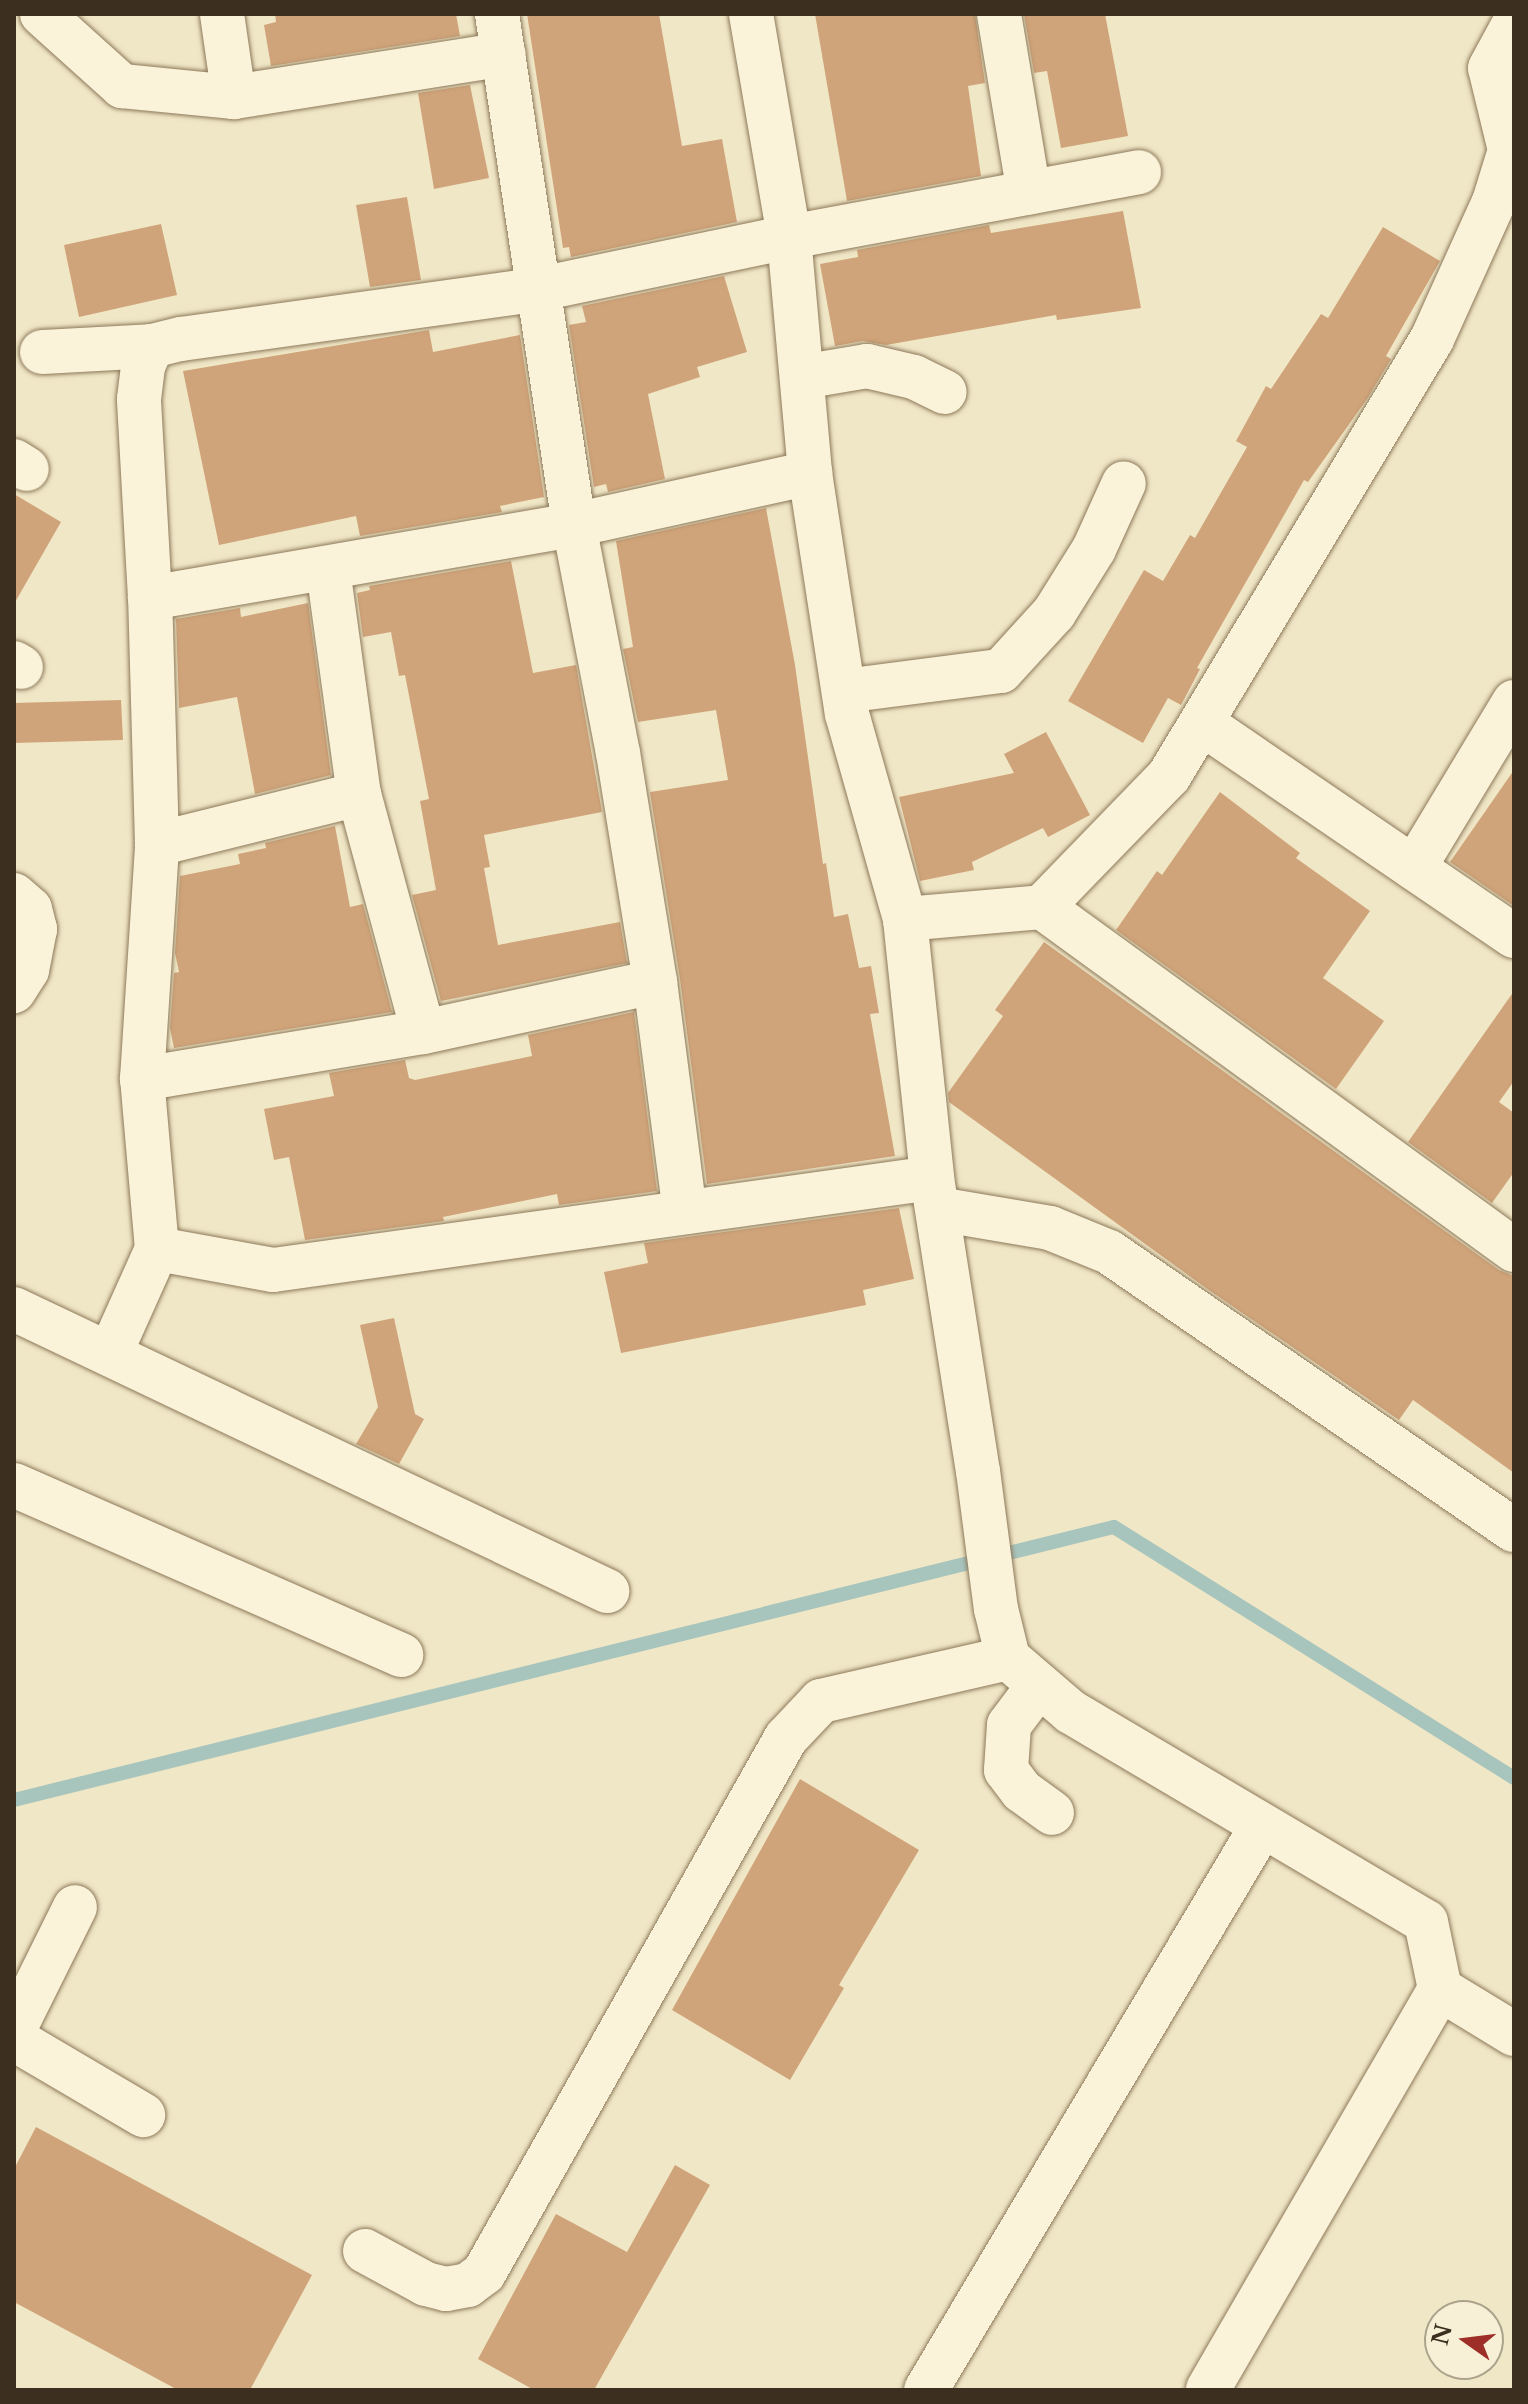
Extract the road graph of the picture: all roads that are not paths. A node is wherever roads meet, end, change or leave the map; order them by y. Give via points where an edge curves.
1 (42, 14) edge
2 (222, 14) edge
3 (751, 14) edge
4 (999, 14) edge
5 (1514, 24) edge
6 (501, 34) edge
7 (234, 97) junction
8 (1512, 149) edge
9 (1139, 172) dead end
10 (1029, 193) junction
11 (789, 237) junction
12 (540, 289) junction
13 (152, 346) junction
14 (42, 352) dead end
15 (802, 377) junction
16 (945, 392) dead end
17 (810, 473) junction
18 (1124, 483) dead end
19 (574, 525) junction
20 (328, 569) junction
21 (150, 598) junction
22 (844, 691) junction
23 (1514, 702) edge
24 (1203, 724) junction
25 (359, 794) junction
26 (157, 844) junction
27 (1414, 868) junction
28 (14, 895) edge
29 (1042, 907) junction
30 (905, 919) junction
31 (1514, 936) edge
32 (655, 982) junction
33 (14, 991) edge
34 (423, 1032) junction
35 (142, 1079) junction
36 (935, 1193) junction
37 (685, 1212) junction
38 (157, 1249) junction
39 (1514, 1250) edge
40 (14, 1309) edge
41 (110, 1354) junction
42 (14, 1485) edge
43 (1514, 1530) edge
44 (607, 1591) dead end
45 (401, 1655) dead end
46 (1024, 1671) junction
47 (1052, 1813) dead end
48 (1262, 1826) junction
49 (75, 1907) dead end
50 (1440, 1989) junction
51 (14, 2030) edge
52 (1514, 2034) edge
53 (14, 2039) edge
54 (143, 2115) dead end
55 (365, 2251) dead end
56 (926, 2390) edge
57 (1208, 2390) edge

1 - 7 street via 122,86
2 - 7 street
3 - 11 street
4 - 10 street
5 - 8 street via 1490,68
6 - 7 street
6 - 12 street
8 - 24 street via 1432,339
9 - 10 street
10 - 11 street
11 - 12 street
11 - 15 street
12 - 13 street
12 - 19 street
13 - 14 street
13 - 21 street via 139,399
15 - 16 street via 867,366 914,377
15 - 17 street
17 - 19 street
17 - 22 street
18 - 22 street via 1094,549 1054,613 1001,671
19 - 20 street
19 - 32 street
20 - 21 street
20 - 25 street
21 - 26 street
22 - 30 street
23 - 27 street
24 - 27 street
24 - 29 street via 1169,776
25 - 26 street
25 - 34 street
26 - 35 street
27 - 31 street
28 - 33 street via 30,909 35,929 27,970
29 - 30 street
29 - 39 street
30 - 36 street
32 - 34 street
32 - 37 street
34 - 35 street
35 - 38 street
36 - 37 street
36 - 43 street via 1109,1252
36 - 46 street via 996,1609
37 - 38 street via 273,1270
38 - 41 street
40 - 41 street
41 - 44 street
42 - 45 street
46 - 47 street via 1009,1725 1006,1770 1022,1791
46 - 48 street via 1071,1712
46 - 55 street via 821,1701 786,1738 484,2273 468,2285 446,2289
48 - 50 street via 1426,1922
48 - 56 street
49 - 51 street
50 - 52 street
50 - 57 street
53 - 54 street

